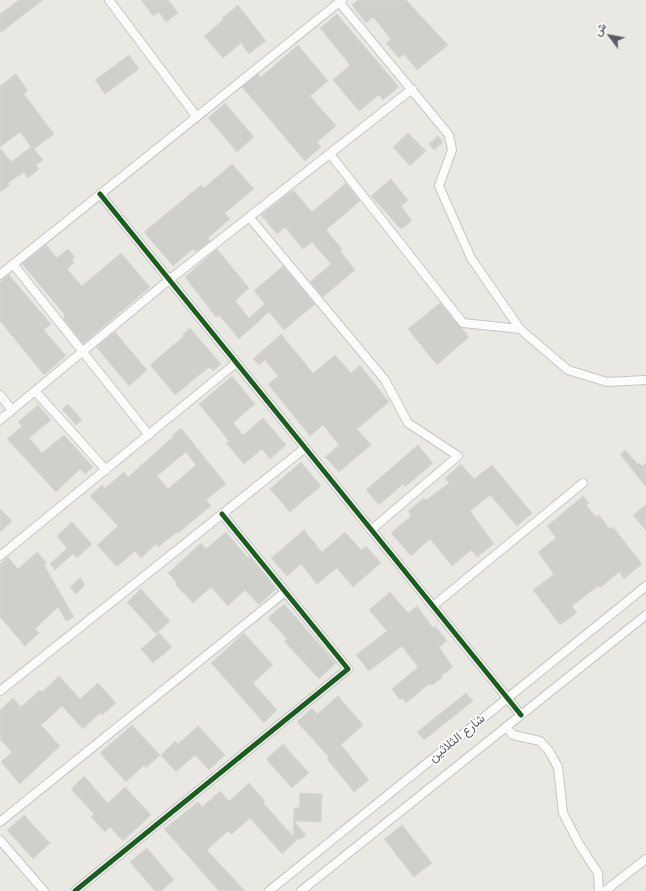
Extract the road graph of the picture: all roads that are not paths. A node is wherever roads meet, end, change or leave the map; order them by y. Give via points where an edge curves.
1 (109, 0) edge
2 (341, 1) edge
3 (412, 89) junction
4 (196, 116) junction
5 (330, 154) junction
6 (100, 194) junction
7 (250, 218) junction
8 (13, 264) junction
9 (0, 274) edge
10 (169, 280) junction
11 (520, 329) junction
12 (82, 352) junction
13 (236, 363) junction
14 (646, 380) edge
15 (35, 391) junction
16 (0, 395) edge
17 (12, 410) junction
18 (0, 420) edge
19 (149, 435) junction
20 (305, 448) junction
21 (106, 470) junction
22 (583, 484) dead end
23 (222, 514) junction
24 (371, 530) junction
25 (0, 556) edge
26 (646, 586) edge
27 (285, 592) junction
28 (433, 606) junction
29 (646, 615) edge
30 (2, 686) edge
31 (507, 697) junction
32 (521, 715) junction
33 (506, 727) junction
34 (0, 822) edge
35 (0, 840) edge
36 (646, 859) edge
37 (44, 891) edge
38 (75, 891) edge
39 (269, 891) edge
40 (301, 891) edge
41 (599, 891) edge
42 (605, 891) edge

1 - 4 street
2 - 3 street
2 - 4 street
3 - 5 street
3 - 11 street via 449,135 452,150 439,186 471,258
4 - 6 street
5 - 7 street
5 - 11 street via 463,323
6 - 8 street
6 - 10 street
7 - 10 street
7 - 24 street via 385,380 408,423 458,456
8 - 9 street
8 - 12 street
10 - 12 street
10 - 13 street
11 - 14 street via 568,370 607,382
12 - 15 street
12 - 19 street
13 - 19 street
13 - 20 street
15 - 17 street
15 - 21 street
16 - 17 street
17 - 18 street
19 - 21 street
20 - 23 street
20 - 24 street
21 - 25 street
22 - 28 street
23 - 27 street
23 - 30 street
24 - 28 street
26 - 31 street, شارع الثلاثين
27 - 34 street
27 - 38 street via 348,669
28 - 31 street
29 - 32 street, شارع الثلاثين
31 - 32 street
31 - 39 street, شارع الثلاثين
32 - 33 street, شارع الثلاثين
33 - 40 street, شارع الثلاثين
33 - 41 street via 513,735 540,742 549,751 558,768 563,813 598,873
35 - 37 street
36 - 42 street

